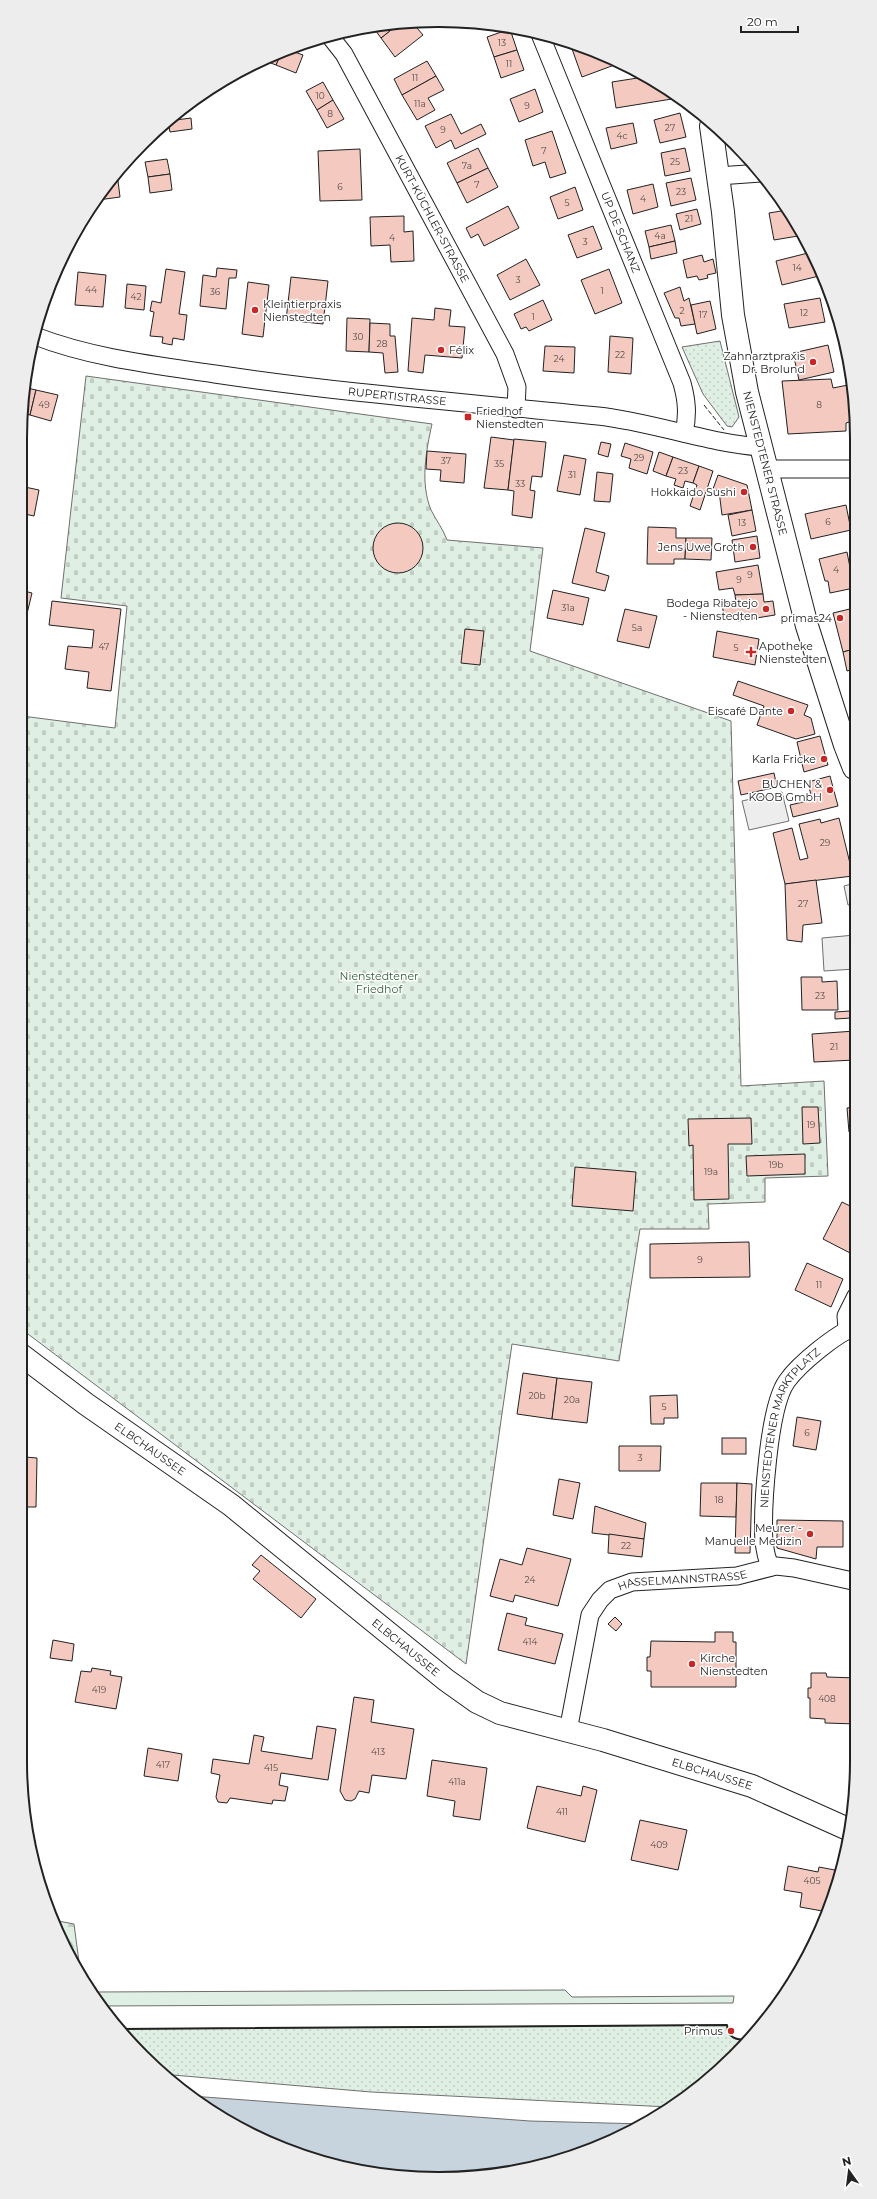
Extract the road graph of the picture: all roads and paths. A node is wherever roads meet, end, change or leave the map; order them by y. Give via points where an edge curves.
1 (543, 40) edge
2 (333, 41) edge
3 (713, 132) edge
4 (753, 174) edge
5 (718, 176) junction
6 (40, 338) edge
7 (516, 409) junction
8 (684, 433) junction
9 (761, 447) junction
10 (767, 469) junction
11 (850, 469) edge
12 (850, 758) edge
13 (850, 1308) edge
14 (850, 1324) edge
15 (850, 1330) edge
16 (27, 1359) edge
17 (770, 1567) junction
18 (850, 1581) edge
19 (568, 1731) junction
20 (844, 1827) edge

1 - 8 street, UP DE SCHANZ via 682,383 687,419
2 - 7 street, KURT-KÜCHLER-STRASSE via 344,54 505,354 517,387
3 - 5 main road, NIENSTEDTENER STRASSE
4 - 5 street
5 - 9 main road, NIENSTEDTENER STRASSE via 737,345
6 - 7 street, RUPERTISTRASSE via 79,351 149,365 391,397
7 - 8 street, RUPERTISTRASSE via 601,416
8 - 9 street, RUPERTISTRASSE via 734,445
9 - 10 main road, NIENSTEDTENER STRASSE
10 - 11 street
10 - 12 main road, NIENSTEDTENER STRASSE via 807,626
13 - 14 street, NIENSTEDTENER MARKTPLATZ via 846,1316
15 - 17 street, NIENSTEDTENER MARKTPLATZ via 801,1367 787,1382 780,1398 770,1446 764,1511 764,1545
16 - 19 main road, ELBCHAUSSEE via 86,1404 231,1505 446,1680 477,1702 500,1713
17 - 18 street, HASSELMANNSTRASSE via 794,1568
17 - 19 street, HASSELMANNSTRASSE via 737,1576 632,1582 610,1590 594,1608 587,1624
19 - 20 main road, ELBCHAUSSEE via 745,1784

